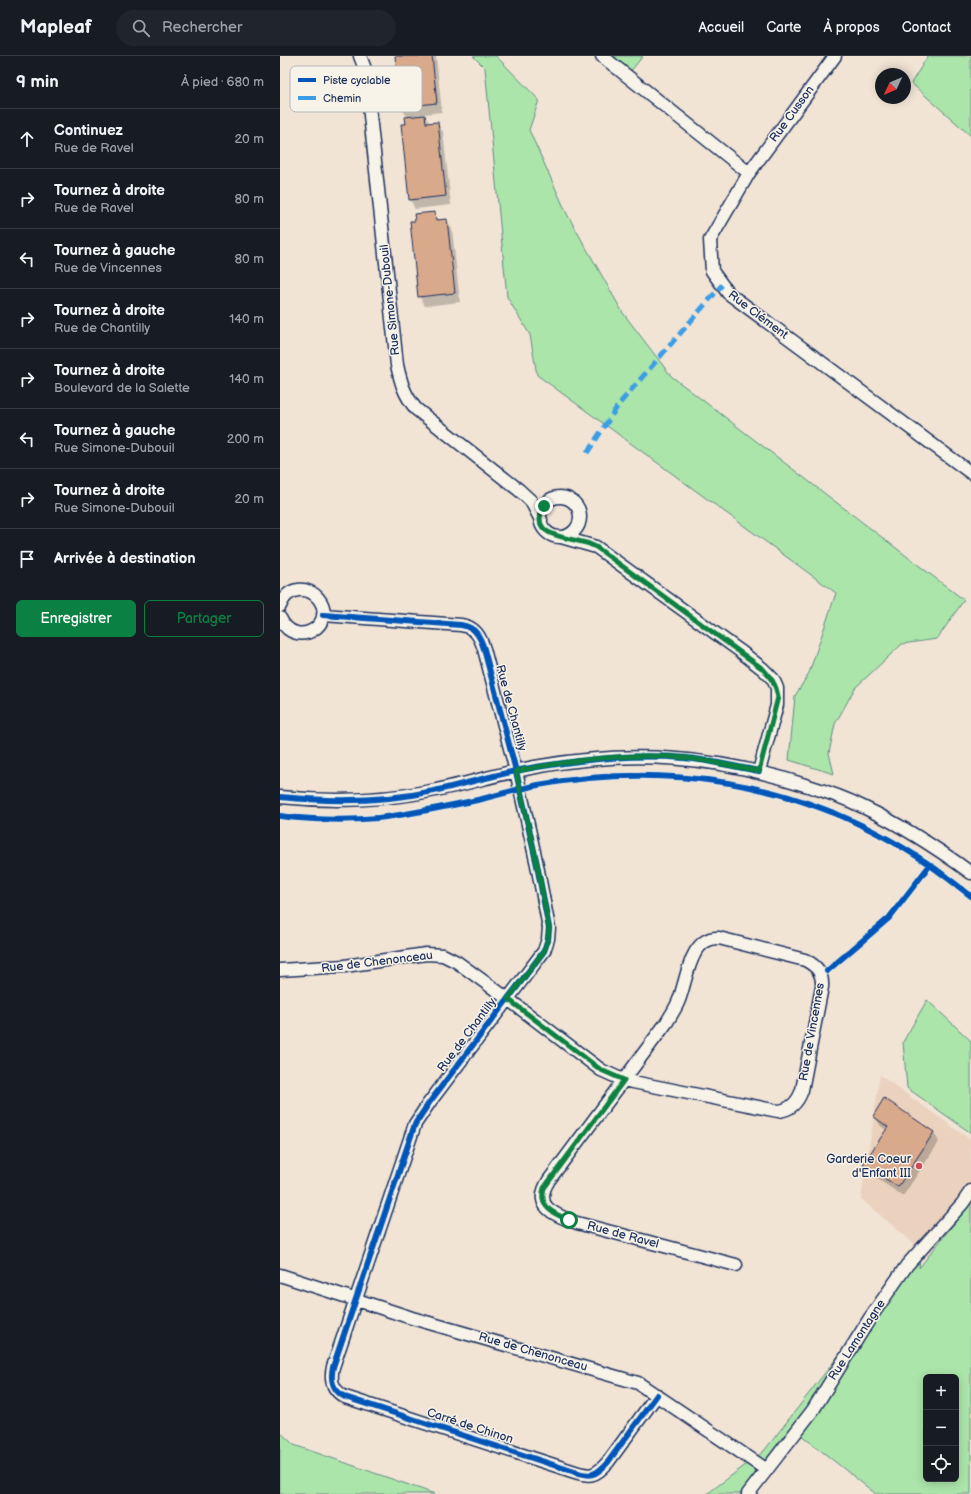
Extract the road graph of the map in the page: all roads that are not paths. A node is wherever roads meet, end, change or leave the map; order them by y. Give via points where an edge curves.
1 (360, 56) edge
2 (602, 56) edge
3 (835, 56) edge
4 (364, 66) edge
5 (370, 112) edge
6 (749, 173) junction
7 (971, 473) edge
8 (519, 490) junction
9 (552, 499) junction
10 (580, 518) junction
11 (541, 520) junction
12 (561, 537) junction
13 (596, 547) junction
14 (280, 606) edge
15 (323, 615) junction
16 (280, 618) edge
17 (516, 771) junction
18 (759, 771) junction
19 (280, 797) edge
20 (971, 873) edge
21 (280, 970) edge
22 (508, 999) junction
23 (624, 1080) junction
24 (971, 1191) edge
25 (736, 1266) dead end
26 (280, 1275) edge
27 (355, 1299) junction
28 (657, 1395) junction
29 (767, 1470) junction
30 (748, 1494) edge

1 - 4 street, Rue Simone-Dubouil
2 - 6 street
3 - 6 street, Rue Cusson
5 - 8 street, Rue Simone-Dubouil via 397,365 403,390 416,409
6 - 7 street, Rue Clément via 710,240 712,271 728,293
8 - 9 street, Rue Simone-Dubouil via 533,497
8 - 11 street, Rue Simone-Dubouil via 531,501
9 - 10 street, Rue Simone-Dubouil via 569,499 577,507
9 - 11 street via 541,511
10 - 12 street via 574,532
10 - 13 street, Rue Simone-Dubouil
11 - 12 street, Rue Simone-Dubouil via 544,529 552,535
12 - 13 street, Rue Simone-Dubouil
13 - 18 street, Rue Simone-Dubouil via 740,651 772,679 777,688 777,705
14 - 15 street via 289,593 303,590 316,595 323,608
15 - 16 street via 312,631 300,634 287,629
15 - 17 street, Rue de Chantilly via 461,625 475,630 482,640
17 - 18 street via 579,761 647,756 686,758
17 - 19 street via 400,797 344,800
17 - 22 street, Rue de Chantilly via 549,928 544,951
18 - 20 street via 863,806 933,846
21 - 22 street, Rue de Chenonceau via 322,968 437,954 457,962
22 - 23 street, Rue de Vincennes via 601,1070
22 - 27 street, Rue de Chantilly via 418,1118
23 - 23 street, Rue de Vincennes via 778,1111 786,1110 797,1102 802,1090 822,987 820,973 805,960 719,938 706,940 694,952 673,1012
23 - 25 street, Rue de Ravel via 544,1188 542,1194 545,1206 560,1217 577,1223
24 - 29 street, Rue Lamontagne via 907,1265 870,1318 813,1410
26 - 27 street, Rue de Chenonceau
27 - 28 street, Rue de Chenonceau via 412,1318 625,1378
27 - 28 street, Carré de Chinon via 332,1372 332,1382 337,1392 345,1397 579,1473 591,1475 604,1467
28 - 29 street, Rue de Chenonceau
29 - 30 street, Rue Lamontagne

